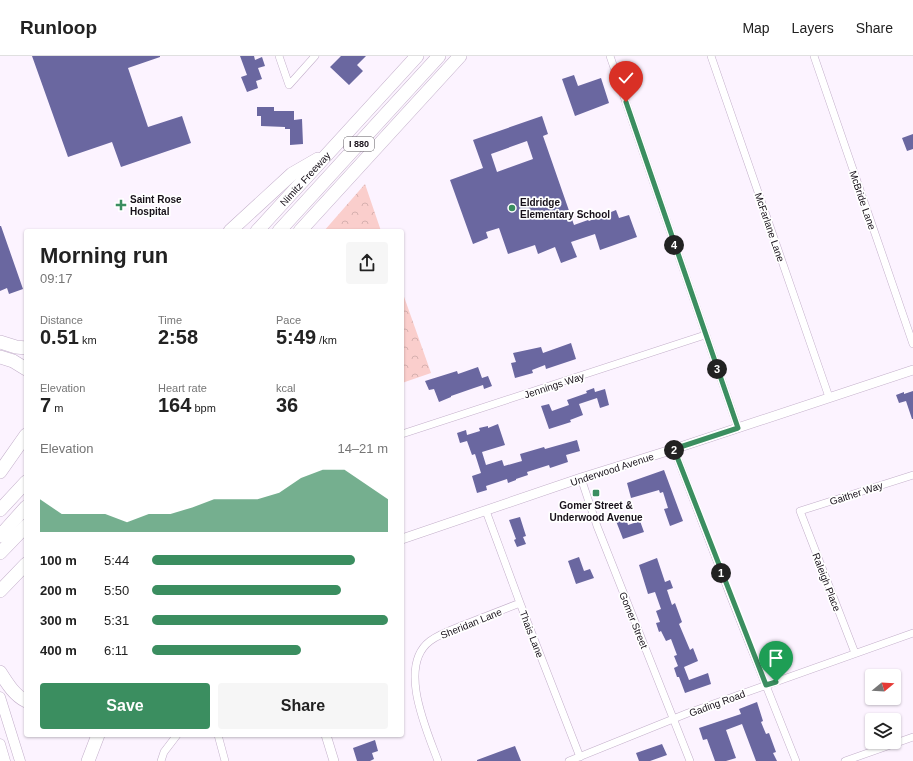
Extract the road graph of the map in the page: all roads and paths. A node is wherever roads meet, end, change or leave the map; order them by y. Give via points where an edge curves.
1 (279, 56) edge
2 (315, 56) edge
3 (417, 56) edge
4 (439, 56) edge
5 (460, 56) edge
6 (610, 56) edge
7 (711, 56) edge
8 (814, 56) edge
9 (329, 153) junction
10 (232, 229) edge
11 (259, 229) edge
12 (281, 229) edge
13 (302, 229) edge
14 (705, 335) junction
15 (0, 342) edge
16 (913, 344) edge
17 (24, 348) edge
18 (0, 357) edge
19 (24, 368) edge
20 (913, 370) edge
21 (829, 397) junction
22 (738, 428) junction
23 (404, 433) edge
24 (24, 438) edge
25 (24, 448) edge
26 (674, 449) junction
27 (0, 473) edge
28 (913, 475) edge
29 (581, 478) junction
30 (24, 484) edge
31 (24, 509) edge
32 (0, 510) edge
33 (486, 511) junction
34 (800, 511) joint
35 (24, 528) edge
36 (0, 536) edge
37 (404, 538) edge
38 (0, 553) edge
39 (24, 566) edge
40 (24, 578) edge
41 (0, 591) edge
42 (0, 596) edge
43 (520, 603) junction
44 (913, 633) edge
45 (855, 653) junction
46 (0, 672) edge
47 (766, 685) junction
48 (0, 697) edge
49 (24, 700) edge
50 (673, 719) junction
51 (97, 737) edge
52 (175, 737) edge
53 (219, 737) edge
54 (327, 737) edge
55 (913, 737) edge
56 (0, 744) edge
57 (580, 756) junction
58 (5, 761) edge
59 (20, 761) edge
60 (88, 761) edge
61 (161, 761) edge
62 (225, 761) edge
63 (334, 761) edge
64 (438, 761) edge
65 (569, 761) edge
66 (690, 761) edge
67 (796, 761) edge
68 (845, 761) edge

1 - 2 street via 289,85
3 - 9 highway, Nimitz Freeway / I 880
4 - 12 highway, I 880
5 - 13 highway, I 880
6 - 14 street
7 - 21 street, McFarlane Lane
8 - 16 street, McBride Lane
9 - 10 highway via 292,174
9 - 11 highway, Nimitz Freeway / I 880
14 - 22 street
14 - 23 street, Jennings Way
15 - 17 highway
18 - 19 highway
20 - 21 street, Underwood Avenue
21 - 22 street, Underwood Avenue
22 - 26 street, Underwood Avenue
24 - 27 highway
25 - 27 highway
26 - 29 street, Underwood Avenue
26 - 47 street
28 - 34 street, Gaither Way
29 - 33 street, Underwood Avenue
29 - 50 street, Gomer Street via 597,526
30 - 32 highway
31 - 36 highway
33 - 37 street, Underwood Avenue
33 - 43 street, Thais Lane
34 - 45 street, Raleigh Place
35 - 38 highway
39 - 41 highway
40 - 42 highway
43 - 57 street, Thais Lane
43 - 64 street, Sheridan Lane via 442,634 429,642 419,656 415,670 415,689
44 - 45 street, Gading Road
45 - 47 street, Gading Road
46 - 49 highway via 8,686
47 - 50 street, Gading Road
47 - 67 street
48 - 59 main road
50 - 57 street, Gading Road
50 - 66 street, Gomer Street
51 - 60 highway
52 - 61 street via 164,752
53 - 62 street
54 - 63 street
55 - 68 street
56 - 58 main road
57 - 65 street, Gading Road

